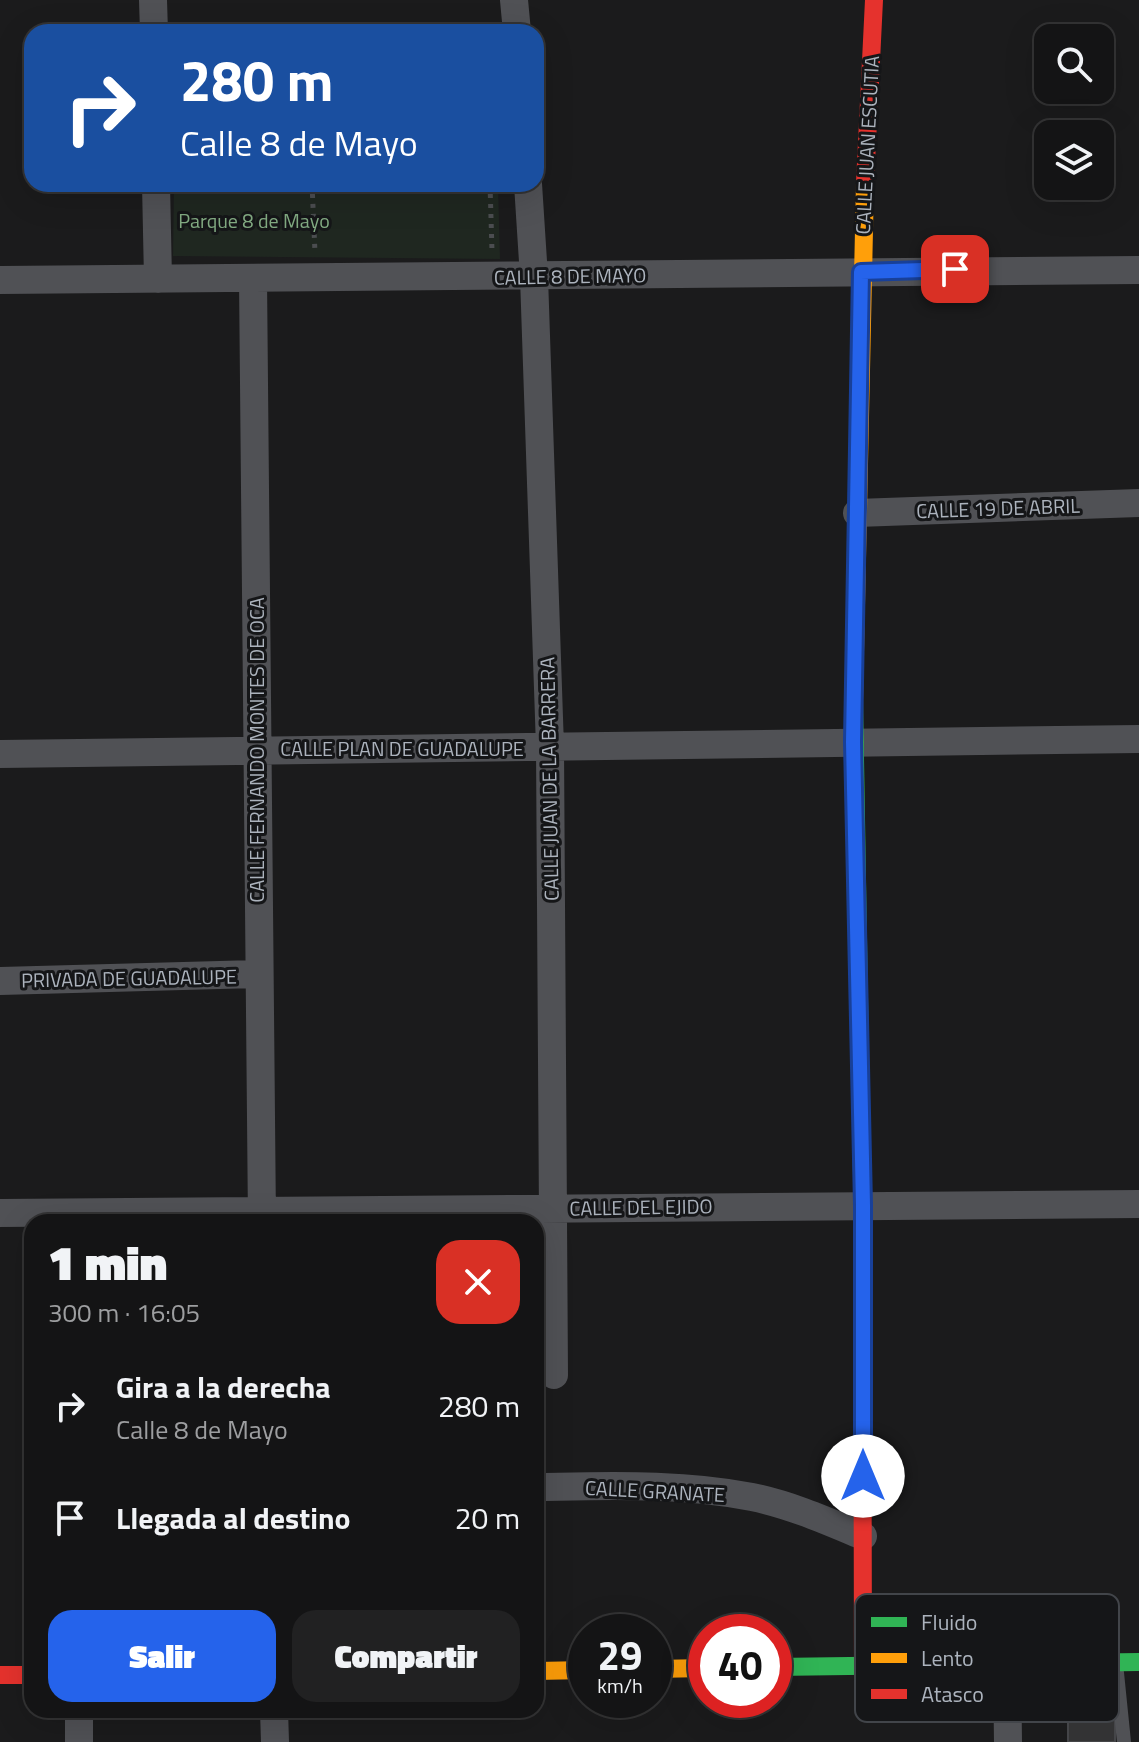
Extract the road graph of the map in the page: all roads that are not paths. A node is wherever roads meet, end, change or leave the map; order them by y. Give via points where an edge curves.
1 (153, 0) edge
2 (514, 0) edge
3 (874, 0) edge
4 (154, 24) edge
5 (516, 24) edge
6 (156, 192) edge
7 (529, 192) edge
8 (1139, 270) edge
9 (861, 272) junction
10 (534, 277) junction
11 (253, 278) junction
12 (158, 279) junction
13 (0, 280) edge
14 (1139, 503) edge
15 (857, 513) junction
16 (1139, 739) edge
17 (853, 742) junction
18 (550, 747) junction
19 (256, 749) junction
20 (0, 754) edge
21 (258, 974) junction
22 (0, 981) edge
23 (1139, 1204) edge
24 (863, 1205) junction
25 (555, 1208) junction
26 (0, 1213) edge
27 (87, 1214) edge
28 (262, 1214) edge
29 (335, 1214) edge
30 (554, 1375) dead end
31 (544, 1487) edge
32 (863, 1536) junction
33 (863, 1594) edge
34 (1139, 1662) edge
35 (792, 1668) edge
36 (568, 1670) edge
37 (1119, 1670) edge
38 (544, 1671) edge
39 (1119, 1672) edge
40 (855, 1673) edge
41 (0, 1675) edge
42 (24, 1675) edge
43 (855, 1675) edge
44 (1139, 1678) edge
45 (792, 1681) edge
46 (568, 1685) edge
47 (544, 1686) edge
48 (0, 1691) edge
49 (24, 1691) edge
50 (1119, 1691) edge
51 (79, 1718) edge
52 (274, 1718) edge
53 (79, 1742) edge
54 (275, 1742) edge
55 (1124, 1742) edge

1 - 4 street
2 - 5 street
3 - 9 street, CALLE JUAN ESCUTIA
6 - 12 street
7 - 10 street, CALLE JUAN DE LA BARRERA
8 - 9 street, CALLE 8 DE MAYO
9 - 10 street, CALLE 8 DE MAYO
9 - 15 street, CALLE JUAN ESCUTIA
10 - 11 street, CALLE 8 DE MAYO
10 - 18 street, CALLE JUAN DE LA BARRERA
11 - 12 street, CALLE 8 DE MAYO
11 - 19 street, CALLE FERNANDO MONTES DE OCA
12 - 13 street, CALLE 8 DE MAYO
14 - 15 street, CALLE 19 DE ABRIL
15 - 17 street, CALLE JUAN ESCUTIA
16 - 17 street, CALLE PLAN DE GUADALUPE
17 - 18 street, CALLE PLAN DE GUADALUPE
17 - 24 street, CALLE JUAN ESCUTIA
18 - 19 street, CALLE PLAN DE GUADALUPE
18 - 25 street, CALLE JUAN DE LA BARRERA
19 - 20 street, CALLE PLAN DE GUADALUPE
19 - 21 street, CALLE FERNANDO MONTES DE OCA
21 - 22 street, PRIVADA DE GUADALUPE
21 - 28 street, CALLE FERNANDO MONTES DE OCA
23 - 24 street, CALLE DEL EJIDO
24 - 25 street, CALLE DEL EJIDO
24 - 32 street, CALLE JUAN ESCUTIA
25 - 29 street, CALLE DEL EJIDO
25 - 30 street, CALLE JUAN DE LA BARRERA
26 - 27 street, CALLE DEL EJIDO
31 - 32 street, CALLE GRANATE via 679,1488 752,1497
32 - 33 street, CALLE JUAN ESCUTIA
34 - 37 street
35 - 40 street
36 - 38 street
39 - 44 street
41 - 42 street
43 - 45 street
46 - 47 street
48 - 49 street
50 - 55 lane
51 - 53 street
52 - 54 street

